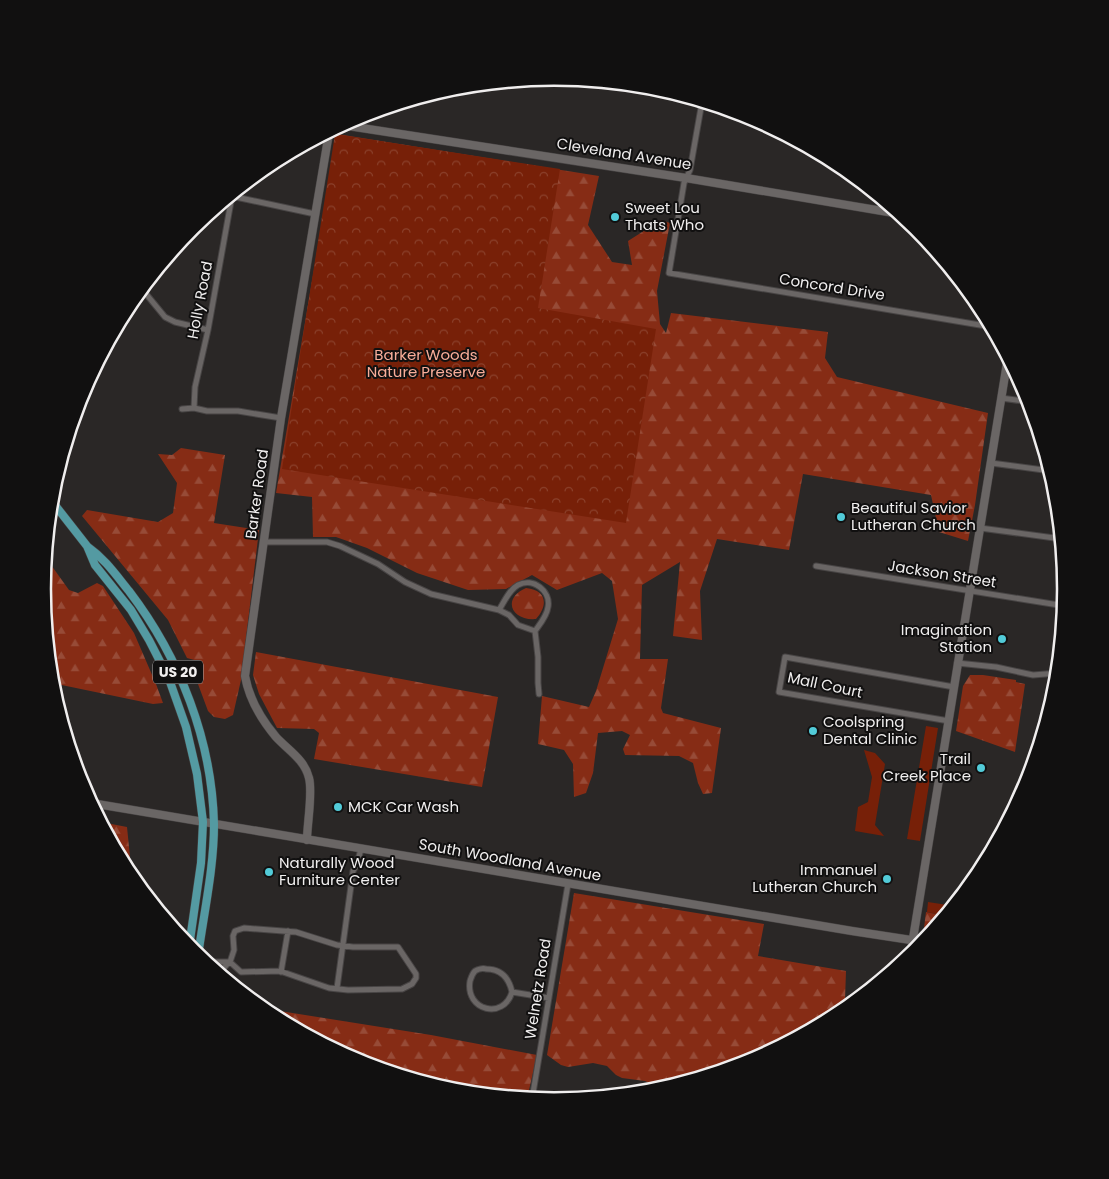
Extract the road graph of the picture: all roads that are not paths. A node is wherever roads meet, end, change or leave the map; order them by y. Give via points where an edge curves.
1 (701, 108) edge
2 (357, 127) edge
3 (327, 141) edge
4 (686, 178) junction
5 (239, 198) edge
6 (229, 206) edge
7 (887, 212) edge
8 (315, 214) junction
9 (147, 295) edge
10 (982, 325) edge
11 (208, 330) junction
12 (1006, 367) edge
13 (1001, 398) junction
14 (1020, 401) edge
15 (194, 408) junction
16 (182, 409) dead end
17 (281, 418) junction
18 (991, 463) junction
19 (1044, 471) edge
20 (58, 509) edge
21 (980, 528) junction
22 (1055, 538) edge
23 (264, 542) junction
24 (87, 546) junction
25 (816, 566) dead end
26 (969, 591) junction
27 (1058, 605) edge
28 (499, 610) junction
29 (535, 631) junction
30 (957, 663) junction
31 (1050, 674) edge
32 (954, 686) junction
33 (539, 694) dead end
34 (949, 721) junction
35 (100, 804) edge
36 (203, 822) junction
37 (214, 824) junction
38 (307, 840) junction
39 (361, 849) junction
40 (568, 884) junction
41 (288, 931) junction
42 (191, 936) edge
43 (913, 940) joint
44 (199, 945) edge
45 (344, 946) junction
46 (217, 962) edge
47 (230, 962) junction
48 (223, 968) edge
49 (282, 972) junction
50 (337, 988) junction
51 (512, 992) junction
52 (549, 998) junction
53 (533, 1092) edge

1 - 4 street
2 - 4 street, Cleveland Avenue
3 - 8 street, Barker Road
4 - 7 street, Cleveland Avenue
4 - 10 street, Concord Drive via 669,273
5 - 8 street
6 - 11 street, Holly Road
8 - 17 street, Barker Road
9 - 11 street via 165,317
11 - 15 street, Holly Road via 195,387
12 - 13 street
13 - 14 street
13 - 18 street
15 - 16 street
15 - 17 street
17 - 23 street, Barker Road
18 - 19 street
18 - 21 street
20 - 24 main road, US 20
21 - 22 street
21 - 26 street
23 - 28 street via 327,542 378,564 431,594
23 - 38 street, Barker Road via 244,676 261,719 303,764 310,779
24 - 36 main road, US 20 via 95,565 131,610 168,679 186,727 197,774
24 - 37 main road, US 20 via 102,557 132,595 176,666 204,748
25 - 26 street, Jackson Street
26 - 27 street, Jackson Street
26 - 30 street
28 - 29 street via 518,625
28 - 29 street via 517,586 535,584 549,598 547,614
29 - 33 street
30 - 31 street via 996,667 1033,676
30 - 32 street
32 - 34 street
32 - 34 street, Mall Court via 785,657 779,692
34 - 43 street
35 - 36 street, South Woodland Avenue
36 - 37 street, South Woodland Avenue
36 - 42 main road, US 20
37 - 38 street, South Woodland Avenue
37 - 44 main road, US 20 via 211,871
38 - 39 street, South Woodland Avenue
39 - 40 street, South Woodland Avenue
39 - 45 street via 353,871
40 - 43 street, South Woodland Avenue
40 - 52 street, Welnetz Road
41 - 45 street
41 - 47 street via 235,931
41 - 49 street
45 - 50 street
45 - 50 street via 398,947 416,978 402,989
46 - 47 street
47 - 48 street
47 - 49 street via 241,972
49 - 50 street
51 - 51 street via 510,983 498,971 482,968 471,977 471,994 481,1007 489,1009 503,1005
51 - 52 street
52 - 53 street, Welnetz Road

